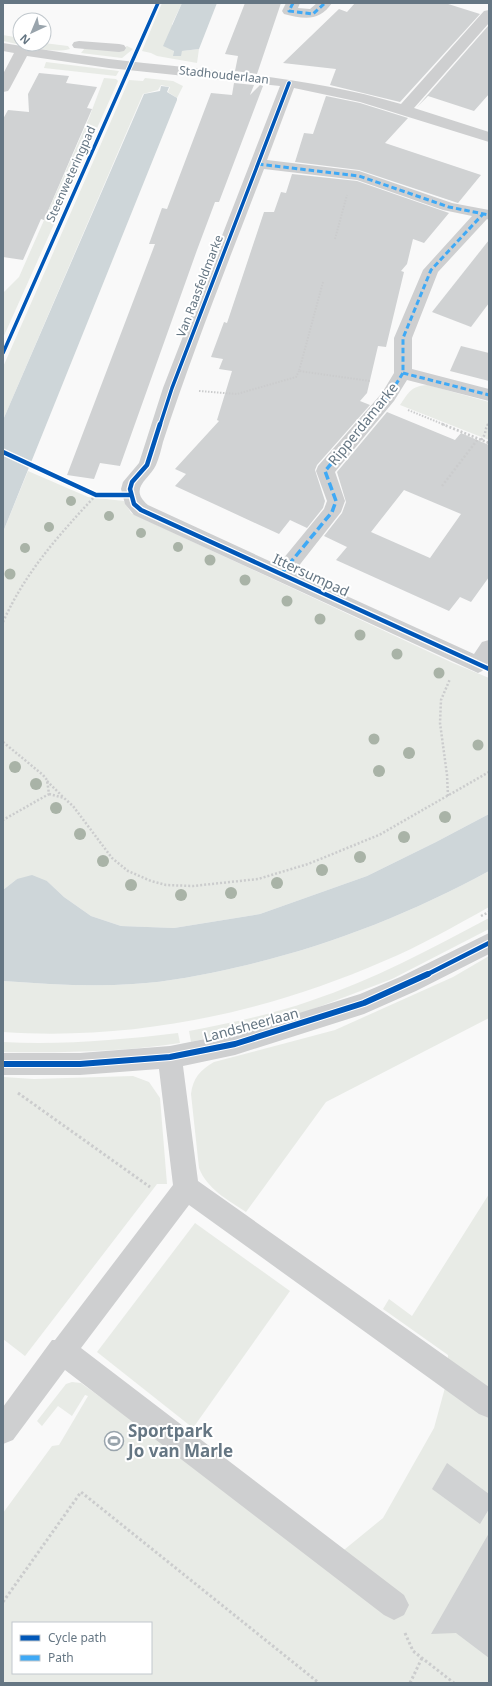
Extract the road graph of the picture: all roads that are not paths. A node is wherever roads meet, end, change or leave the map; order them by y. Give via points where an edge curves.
1 (293, 3) edge
2 (325, 3) edge
3 (489, 14) edge
4 (119, 48) dead end
5 (21, 52) edge
6 (28, 52) edge
7 (72, 59) junction
8 (289, 83) junction
9 (3, 88) edge
10 (404, 110) junction
11 (489, 137) edge
12 (258, 164) junction
13 (486, 215) edge
14 (399, 378) junction
15 (489, 395) edge
16 (130, 495) joint
17 (281, 574) junction
18 (476, 657) edge
19 (489, 943) edge
20 (170, 1058) junction
21 (3, 1064) edge
22 (180, 1196) junction
23 (62, 1350) junction
24 (489, 1404) edge
25 (3, 1430) edge
26 (394, 1605) road end

1 - 2 street via 289,11 313,14
3 - 10 street
4 - 7 street via 72,44
5 - 9 street
6 - 7 street, Stadhouderlaan
7 - 8 street, Stadhouderlaan
8 - 10 street, Stadhouderlaan via 354,95
8 - 12 street, Van Raasfeldmarke
10 - 11 street, Stadhouderlaan
12 - 13 street via 359,176 448,207
12 - 16 street, Van Raasfeldmarke via 172,388 147,465 132,482
13 - 14 street, Ripperdamarke via 430,270 403,338
14 - 15 street, Ripperdamarke
14 - 17 street, Ripperdamarke via 385,400 325,471 336,501 332,512
16 - 17 street, Ittersumpad via 134,504 141,510
17 - 18 street, Ittersumpad
19 - 20 street, Landsheerlaan via 364,1003 235,1044
20 - 21 street, Landsheerlaan via 30,1066
20 - 22 street
22 - 23 street
22 - 24 street
23 - 25 street
23 - 26 street

